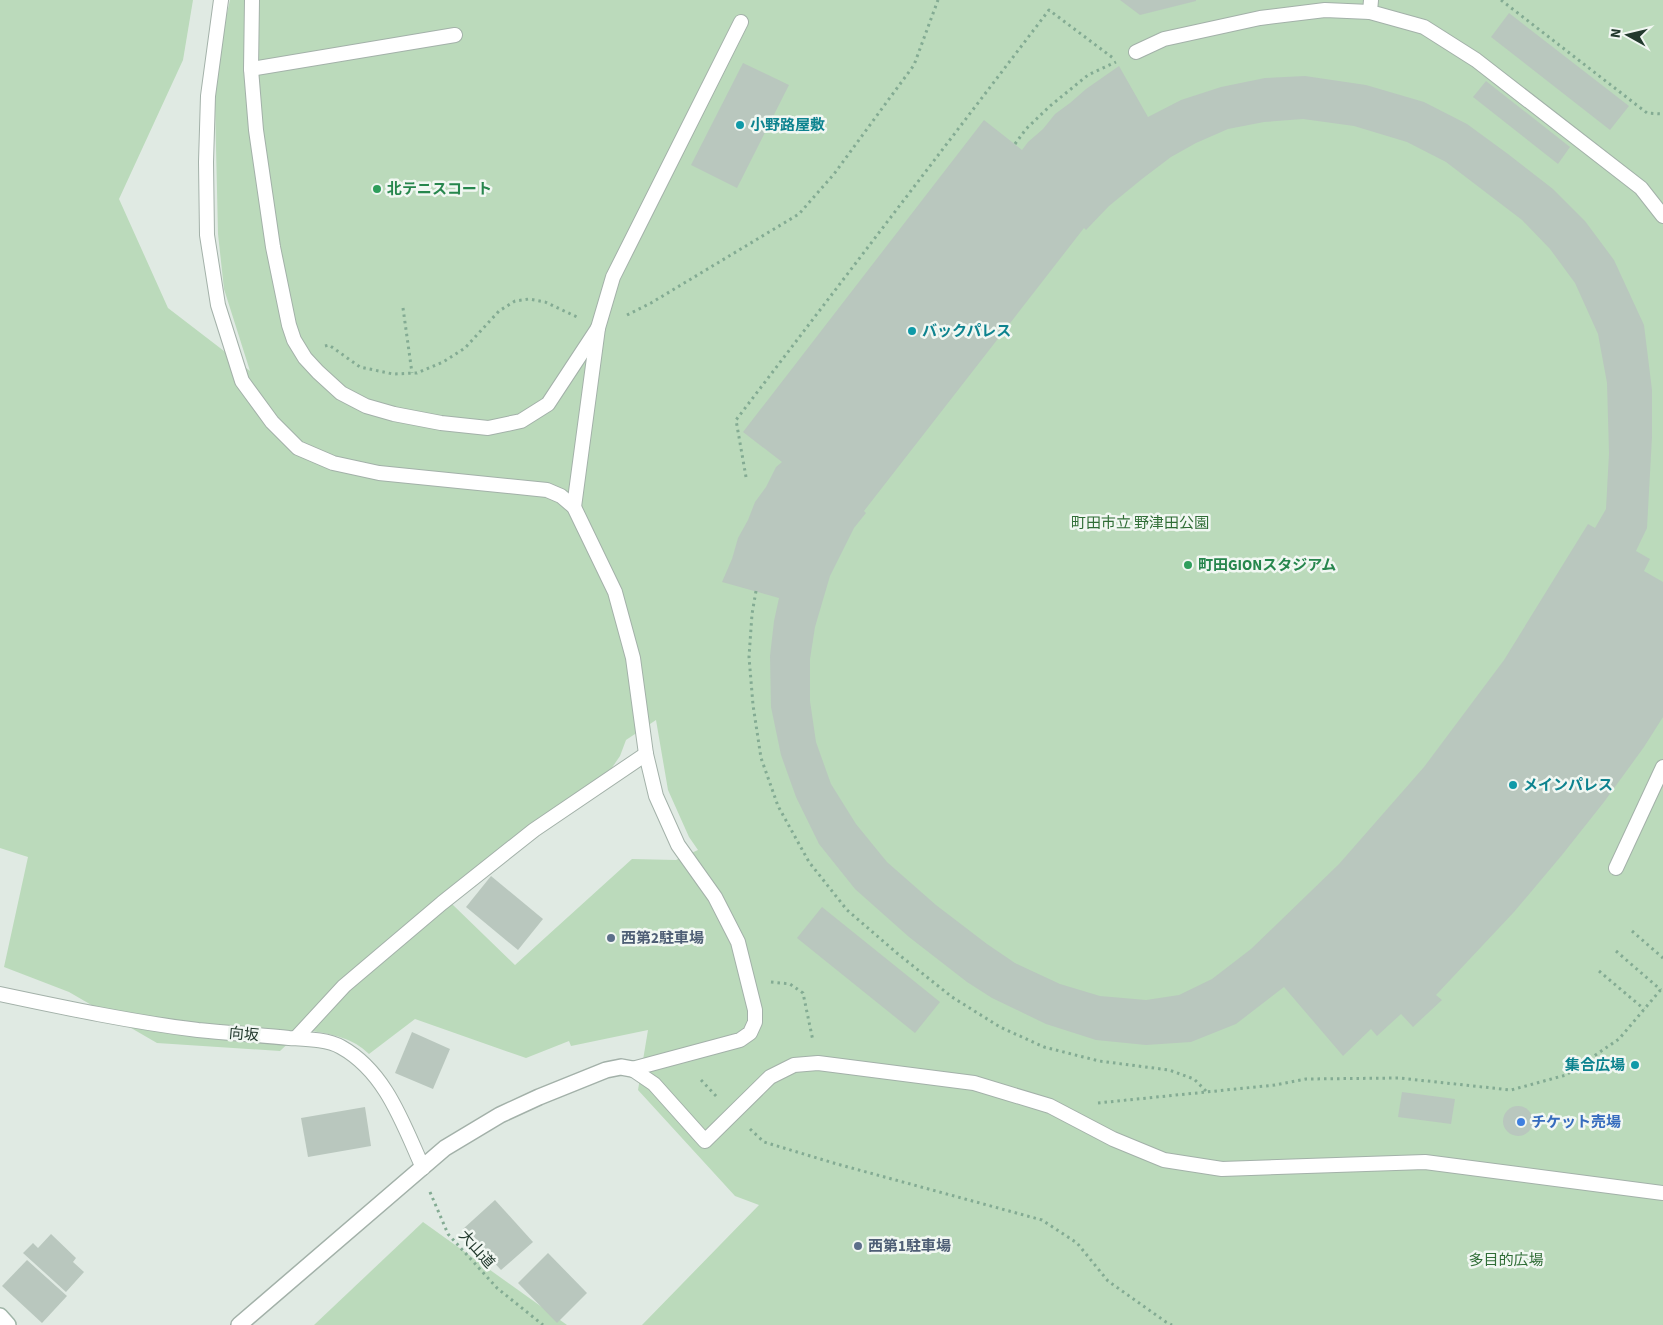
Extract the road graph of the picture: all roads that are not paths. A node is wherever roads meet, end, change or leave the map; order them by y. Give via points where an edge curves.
1 (221, 0) edge
2 (252, 0) edge
3 (1370, 6) edge
4 (740, 22) dead end
5 (455, 35) dead end
6 (1136, 52) road end
7 (251, 69) junction
8 (1663, 216) edge
9 (598, 328) junction
10 (574, 507) junction
11 (646, 754) junction
12 (1663, 767) edge
13 (1616, 868) dead end
14 (0, 994) edge
15 (296, 1038) junction
16 (632, 1068) junction
17 (423, 1168) junction
18 (1663, 1192) edge
19 (0, 1316) edge
20 (8, 1325) edge
21 (239, 1325) edge

1 - 10 lane via 208,96 207,234 218,305 242,381 272,422 298,448 333,463 379,473 547,490
2 - 7 lane
3 - 6 lane via 1260,18 1164,39
3 - 8 lane via 1424,27 1476,60 1642,188
4 - 9 lane via 613,277
5 - 7 lane
7 - 9 lane via 256,130 273,247 289,324 305,358 341,392 366,406 441,423 488,428 521,421 548,404
9 - 10 lane
10 - 11 lane via 615,592 633,658
11 - 15 lane via 534,830 442,903 344,986
11 - 16 lane via 656,796 678,845 715,897 738,942 755,1022 750,1033 740,1040
12 - 13 lane
14 - 15 lane, 向坂 via 112,1017 198,1030
15 - 17 lane, 向坂 via 340,1046 363,1063 381,1082
16 - 17 street via 606,1070 531,1100 445,1148
16 - 18 lane via 654,1084 705,1141 770,1077 794,1065 818,1063 974,1083 1050,1106 1164,1160 1222,1169 1425,1162
17 - 21 street
19 - 20 street

